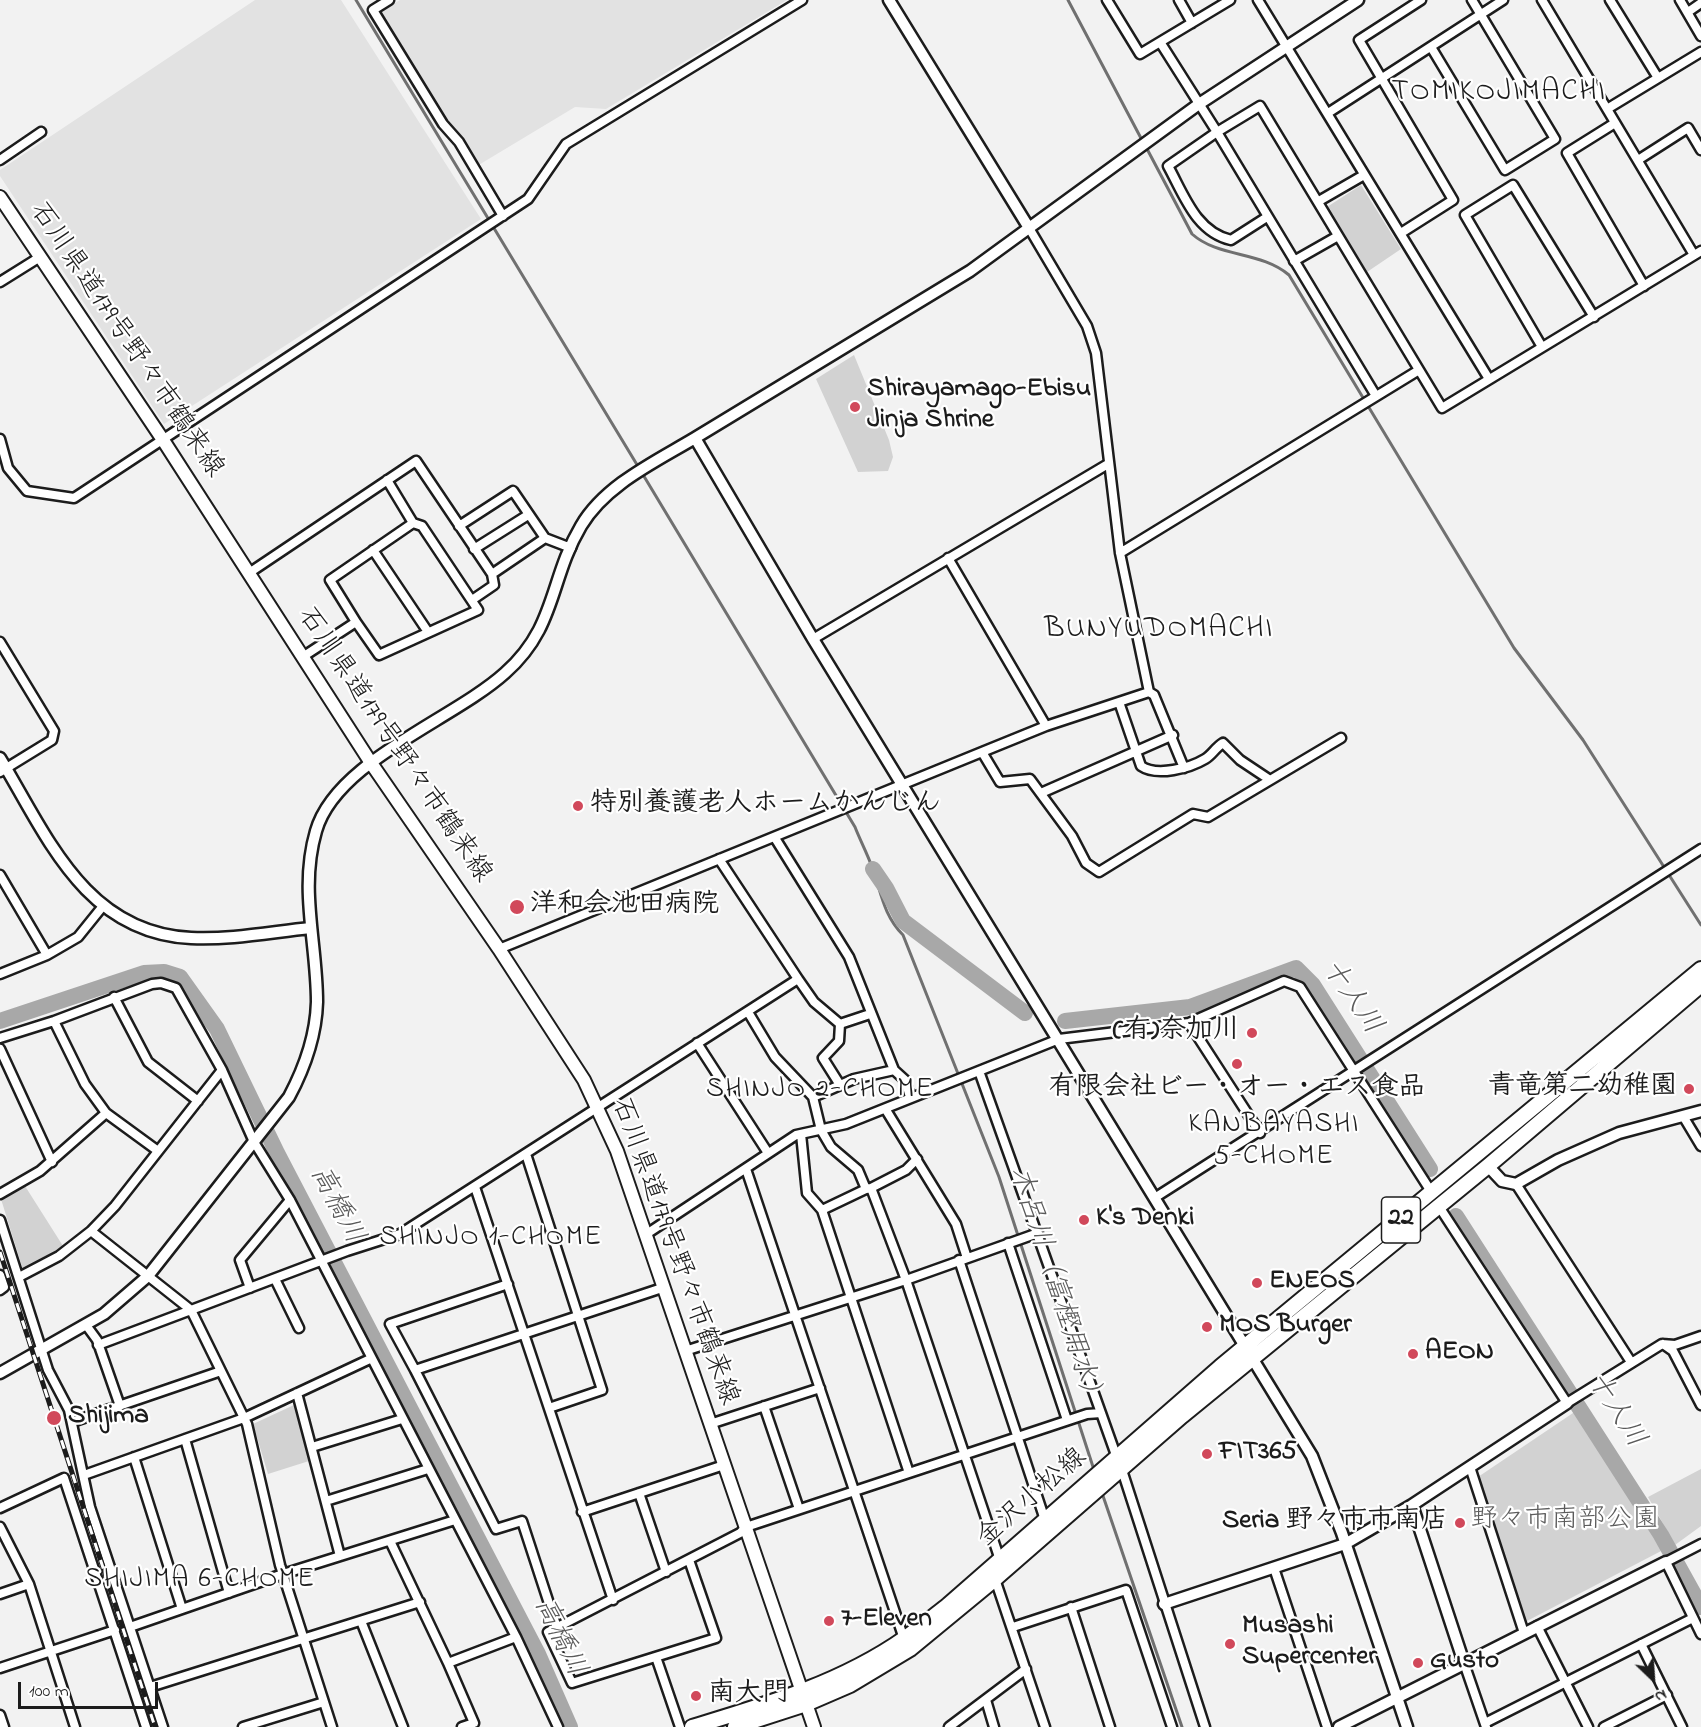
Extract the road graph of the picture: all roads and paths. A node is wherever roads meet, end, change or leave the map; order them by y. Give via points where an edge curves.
1 (389, 0) edge
2 (802, 0) edge
3 (889, 0) edge
4 (1107, 0) edge
5 (1179, 0) edge
6 (1230, 0) edge
7 (1258, 0) edge
8 (1358, 0) edge
9 (1421, 0) edge
10 (1472, 0) edge
11 (1503, 0) edge
12 (1542, 0) edge
13 (1610, 0) edge
14 (1680, 0) edge
15 (1701, 3) edge
16 (1688, 12) junction
17 (1481, 15) junction
18 (1192, 23) junction
19 (1701, 36) edge
20 (1160, 42) junction
21 (1286, 47) junction
22 (1431, 47) junction
23 (1701, 52) edge
24 (1658, 78) junction
25 (1381, 79) junction
26 (1199, 104) junction
27 (1607, 109) junction
28 (1328, 113) junction
29 (1615, 123) junction
30 (41, 132) dead end
31 (1217, 132) junction
32 (1701, 150) edge
33 (0, 160) edge
34 (1638, 160) junction
35 (1364, 175) junction
36 (0, 197) edge
37 (1319, 201) junction
38 (500, 217) junction
39 (1267, 217) junction
40 (1029, 228) junction
41 (1401, 233) junction
42 (1338, 236) junction
43 (1698, 253) edge
44 (40, 257) junction
45 (1294, 261) junction
46 (0, 282) edge
47 (1644, 286) junction
48 (1594, 317) junction
49 (1542, 347) junction
50 (1419, 370) junction
51 (1489, 379) junction
52 (1374, 397) junction
53 (695, 438) junction
54 (0, 439) edge
55 (163, 440) junction
56 (1108, 464) junction
57 (387, 480) junction
58 (528, 515) junction
59 (413, 523) junction
60 (459, 526) junction
61 (545, 538) junction
62 (571, 548) junction
63 (474, 549) junction
64 (373, 550) junction
65 (1120, 553) junction
66 (948, 558) junction
67 (249, 573) junction
68 (492, 574) junction
69 (472, 600) junction
70 (356, 622) junction
71 (428, 633) junction
72 (813, 639) junction
73 (0, 642) edge
74 (304, 656) junction
75 (1149, 692) junction
76 (1119, 702) junction
77 (1046, 726) junction
78 (1173, 735) junction
79 (1341, 738) dead end
80 (1135, 751) junction
81 (982, 752) junction
82 (0, 758) edge
83 (371, 763) junction
84 (1184, 768) junction
85 (3, 770) edge
86 (1270, 780) junction
87 (903, 784) junction
88 (1041, 793) junction
89 (775, 838) junction
90 (1701, 849) edge
91 (718, 859) junction
92 (0, 875) edge
93 (104, 906) junction
94 (310, 928) junction
95 (499, 949) junction
96 (47, 955) junction
97 (1701, 969) edge
98 (0, 974) edge
99 (798, 979) junction
100 (1701, 985) edge
101 (114, 997) junction
102 (748, 1012) junction
103 (870, 1014) junction
104 (54, 1021) junction
105 (1189, 1023) junction
106 (840, 1024) junction
107 (0, 1038) edge
108 (1059, 1039) junction
109 (697, 1043) junction
110 (0, 1049) edge
111 (1356, 1069) junction
112 (222, 1070) junction
113 (894, 1070) junction
114 (979, 1071) junction
115 (840, 1085) junction
116 (813, 1097) junction
117 (910, 1097) junction
118 (198, 1101) junction
119 (598, 1108) junction
120 (886, 1110) junction
121 (1701, 1111) edge
122 (106, 1113) junction
123 (1683, 1116) junction
124 (821, 1130) junction
125 (1260, 1133) junction
126 (801, 1134) junction
127 (257, 1137) junction
128 (1701, 1146) edge
129 (158, 1151) junction
130 (768, 1153) junction
131 (526, 1154) junction
132 (917, 1159) junction
133 (52, 1162) junction
134 (1488, 1166) junction
135 (746, 1169) junction
136 (1516, 1184) junction
137 (475, 1187) junction
138 (869, 1188) junction
139 (0, 1194) edge
140 (1156, 1197) junction
141 (1435, 1199) junction
142 (290, 1200) junction
143 (822, 1210) junction
144 (0, 1220) edge
145 (91, 1231) junction
146 (1038, 1233) junction
147 (645, 1235) junction
148 (1012, 1242) junction
149 (963, 1259) junction
150 (323, 1262) junction
151 (0, 1275) edge
152 (148, 1276) junction
153 (19, 1277) junction
154 (275, 1279) junction
155 (906, 1280) junction
156 (508, 1284) junction
157 (250, 1288) junction
158 (663, 1288) junction
159 (0, 1290) edge
160 (850, 1297) junction
161 (191, 1310) junction
162 (795, 1314) junction
163 (578, 1318) junction
164 (86, 1325) junction
165 (298, 1328) dead end
166 (526, 1335) junction
167 (1701, 1336) edge
168 (1662, 1344) junction
169 (98, 1345) junction
170 (1246, 1346) junction
171 (41, 1350) junction
172 (686, 1351) junction
173 (1255, 1358) junction
174 (370, 1359) junction
175 (1631, 1362) junction
176 (415, 1370) junction
177 (221, 1371) junction
178 (0, 1373) edge
179 (820, 1388) junction
180 (297, 1393) junction
181 (1569, 1402) junction
182 (1701, 1405) edge
183 (120, 1406) junction
184 (764, 1406) junction
185 (549, 1408) junction
186 (1101, 1413) junction
187 (244, 1418) junction
188 (402, 1419) junction
189 (1070, 1419) junction
190 (72, 1422) junction
191 (711, 1424) junction
192 (1017, 1437) junction
193 (185, 1439) junction
194 (312, 1448) junction
195 (964, 1455) junction
196 (134, 1457) junction
197 (1119, 1462) junction
198 (724, 1465) junction
199 (1470, 1467) junction
200 (428, 1469) junction
201 (909, 1473) junction
202 (84, 1475) junction
203 (1099, 1480) junction
204 (853, 1491) junction
205 (639, 1493) junction
206 (326, 1501) junction
207 (1412, 1505) junction
208 (0, 1508) edge
209 (800, 1509) junction
210 (582, 1512) junction
211 (455, 1520) junction
212 (1046, 1520) junction
213 (0, 1527) edge
214 (746, 1527) junction
215 (390, 1541) junction
216 (1346, 1544) junction
217 (1701, 1544) edge
218 (340, 1556) junction
219 (1673, 1558) junction
220 (689, 1560) junction
221 (1000, 1560) junction
222 (1274, 1568) junction
223 (666, 1572) junction
224 (283, 1574) junction
225 (995, 1579) junction
226 (29, 1584) junction
227 (229, 1593) junction
228 (0, 1594) edge
229 (613, 1600) junction
230 (420, 1602) junction
231 (1164, 1604) junction
232 (1071, 1607) junction
233 (182, 1609) junction
234 (1693, 1618) junction
235 (361, 1621) junction
236 (1537, 1626) junction
237 (130, 1627) junction
238 (1013, 1627) junction
239 (558, 1628) junction
240 (114, 1630) junction
241 (1524, 1633) junction
242 (1701, 1634) edge
243 (516, 1637) junction
244 (303, 1638) junction
245 (904, 1639) junction
246 (1641, 1644) junction
247 (51, 1651) junction
248 (656, 1657) junction
249 (448, 1663) junction
250 (1464, 1663) junction
251 (0, 1668) edge
252 (1026, 1669) junction
253 (1566, 1682) junction
254 (150, 1687) junction
255 (1666, 1695) junction
256 (1396, 1696) junction
257 (804, 1698) junction
258 (986, 1700) junction
259 (324, 1702) junction
260 (0, 1715) edge
261 (476, 1725) edge
262 (1485, 1725) edge
263 (4, 1727) edge
264 (75, 1727) edge
265 (146, 1727) edge
266 (163, 1727) edge
267 (243, 1727) edge
268 (332, 1727) edge
269 (403, 1727) edge
270 (462, 1727) edge
271 (558, 1727) edge
272 (680, 1727) edge
273 (692, 1727) edge
274 (735, 1727) edge
275 (814, 1727) edge
276 (950, 1727) edge
277 (994, 1727) edge
278 (1045, 1727) edge
279 (1110, 1727) edge
280 (1172, 1727) edge
281 (1205, 1727) edge
282 (1327, 1727) edge
283 (1339, 1727) edge
284 (1407, 1727) edge
285 (1588, 1727) edge
286 (1604, 1727) edge
287 (1682, 1727) edge

1 - 38 street via 373,10 443,124 459,142
2 - 38 street via 566,144 528,199
3 - 40 street
4 - 20 street via 1140,54
5 - 18 street
6 - 18 street
7 - 21 street
8 - 21 street
9 - 25 street via 1359,40
10 - 17 street
11 - 17 street
12 - 27 street
13 - 24 street
14 - 16 street
15 - 16 street
16 - 19 street
17 - 22 street
17 - 22 street via 1555,139 1505,170
18 - 20 street
20 - 26 street
21 - 26 street
21 - 28 street
22 - 25 street
23 - 24 street
24 - 27 street
25 - 28 street
25 - 41 street via 1453,200
26 - 31 street
26 - 40 street
27 - 29 street
28 - 35 street
29 - 34 street
29 - 47 street via 1567,153
30 - 33 street
31 - 37 street via 1260,106
31 - 39 street
31 - 39 street via 1168,166 1196,218 1216,237 1231,240
32 - 34 street via 1688,128
34 - 43 street
35 - 37 street
35 - 41 street
36 - 44 main road, 石川県道179号野々市鶴来線
37 - 42 street
38 - 55 street
39 - 45 street
40 - 53 street via 970,271
40 - 56 street via 1087,326 1096,352
41 - 51 street
42 - 45 street
42 - 50 street
43 - 47 street
44 - 46 street
44 - 55 main road, 石川県道179号野々市鶴来線
45 - 52 street
47 - 48 street
48 - 49 street
48 - 49 street via 1513,185 1465,215
49 - 51 street
50 - 51 street via 1442,408
50 - 52 street
52 - 65 street
53 - 62 street via 647,466 599,502
53 - 72 street
54 - 55 street via 8,468 27,491 74,498
55 - 67 main road, 石川県道179号野々市鶴来線
56 - 65 street
56 - 66 street
57 - 59 street
57 - 60 street via 416,460
57 - 67 street
58 - 60 street via 513,492
58 - 61 street
58 - 63 street
59 - 64 street
59 - 69 street via 422,526
60 - 63 street
61 - 62 street
61 - 68 street
62 - 83 street via 541,630 526,653 476,695
63 - 68 street
64 - 70 street via 330,580
64 - 71 street
65 - 75 street
66 - 72 street
66 - 77 street
67 - 74 main road, 石川県道179号野々市鶴来線
68 - 69 street via 494,585
69 - 71 street via 478,610
70 - 71 street via 378,655
70 - 74 street
72 - 87 street
73 - 85 street via 54,731 52,740
74 - 83 main road, 石川県道179号野々市鶴来線
75 - 76 street
75 - 78 street
76 - 77 street
76 - 80 street
77 - 81 street
78 - 80 street
78 - 84 street
79 - 86 street
80 - 84 street via 1147,770
80 - 88 street
81 - 87 street
81 - 88 street via 1000,782 1030,779
82 - 85 street
83 - 94 street via 330,803 317,828 308,873
83 - 95 main road, 石川県道179号野々市鶴来線
84 - 86 street via 1208,758 1223,743
85 - 93 street via 63,863 90,896
86 - 88 street via 1208,817 1194,814 1099,872 1086,863
87 - 89 street
87 - 108 street
89 - 91 street
89 - 103 street via 849,957
90 - 111 street
91 - 95 street
91 - 99 street
92 - 96 street
93 - 94 street via 140,926 188,938
93 - 96 street via 78,937
94 - 127 street via 317,1002 315,1025 303,1072 275,1118
95 - 119 main road, 石川県道179号野々市鶴来線
96 - 98 street
97 - 141 main road, 金沢小松線 / 22
99 - 102 street
99 - 106 street via 814,1002
100 - 134 main road, 金沢小松線 / 22
101 - 104 street
101 - 112 street via 152,984 176,988
101 - 118 street via 148,1062
102 - 109 street
102 - 116 street via 775,1057
103 - 106 street
103 - 113 street
104 - 107 street
104 - 122 street via 85,1083
105 - 108 street
105 - 111 street via 1284,981 1300,987
105 - 125 street
106 - 115 street via 839,1041 823,1058
108 - 114 street
108 - 140 street
109 - 119 street
109 - 130 street
110 - 133 street
111 - 125 street
111 - 141 street
112 - 118 street
112 - 127 street
113 - 115 street
113 - 117 street via 905,1080
114 - 117 street
114 - 146 street
115 - 116 street
116 - 124 street
117 - 120 street
118 - 129 street
119 - 131 street
119 - 147 main road, 石川県道179号野々市鶴来線
120 - 124 street
120 - 132 street
121 - 123 street
122 - 129 street
122 - 133 street
123 - 128 street
123 - 136 street via 1618,1133
124 - 126 street
124 - 138 street via 831,1147 858,1170
125 - 140 street
126 - 130 street
126 - 143 street via 807,1193
127 - 142 street
127 - 152 street
129 - 145 street via 116,1206
130 - 135 street
131 - 137 street
131 - 163 street
132 - 138 street via 906,1170
132 - 149 street via 956,1224
133 - 139 street
134 - 136 street via 1502,1181
134 - 141 main road, 金沢小松線 / 22
135 - 147 street
135 - 162 street
136 - 175 street
137 - 150 street via 400,1234
137 - 156 street
138 - 143 street
138 - 155 street
140 - 170 street
141 - 170 main road, 金沢小松線 / 22
141 - 173 main road, 金沢小松線 / 22
141 - 181 street
142 - 150 street
142 - 157 street via 240,1260
143 - 160 street
144 - 153 street
145 - 152 street
145 - 153 street via 59,1256
146 - 148 street
146 - 186 street
147 - 158 main road, 石川県道179号野々市鶴来線
148 - 149 street
148 - 189 street
149 - 155 street
149 - 192 street
150 - 154 street
150 - 174 street
151 - 159 street via 4,1287
152 - 161 street
152 - 164 street
153 - 171 street
154 - 157 street
154 - 165 street
155 - 160 street
155 - 195 street
156 - 166 street
156 - 176 street via 390,1324
157 - 161 street
158 - 163 street
158 - 172 main road, 石川県道179号野々市鶴来線
160 - 162 street
160 - 201 street
161 - 169 street
161 - 177 street
162 - 172 street
162 - 179 street
163 - 166 street
163 - 185 street via 602,1390
164 - 169 street
164 - 171 street
166 - 176 street
166 - 185 street
167 - 168 street via 1675,1346
168 - 175 street
168 - 182 street via 1673,1351
169 - 183 street
170 - 173 street
170 - 197 main road, 金沢小松線 / 22
171 - 178 street
171 - 190 street
172 - 191 main road, 石川県道179号野々市鶴来線
173 - 197 main road, 金沢小松線 / 22
173 - 216 street via 1312,1456
174 - 180 street
174 - 188 street
175 - 181 street
176 - 239 street via 496,1529 522,1521
177 - 183 street
177 - 187 street
179 - 184 street
179 - 204 street
180 - 187 street
180 - 194 street
181 - 199 street
183 - 190 street
184 - 191 street
184 - 209 street
185 - 210 street
186 - 189 street
186 - 197 street
187 - 193 street
187 - 224 street
188 - 194 street
188 - 200 street
189 - 192 street
190 - 202 street
191 - 198 main road, 石川県道179号野々市鶴来線
192 - 195 street
192 - 212 street
193 - 196 street
193 - 227 street
194 - 206 street
195 - 201 street
195 - 221 street
196 - 202 street
196 - 233 street
197 - 203 main road, 金沢小松線 / 22
197 - 231 street
198 - 205 street
198 - 214 main road, 石川県道179号野々市鶴来線
199 - 207 street
199 - 241 street
200 - 206 street
200 - 211 street
201 - 204 street
202 - 237 street via 90,1507
203 - 212 main road, 金沢小松線 / 22
203 - 225 main road, 金沢小松線 / 22
204 - 209 street
204 - 245 street
205 - 210 street
205 - 223 street
206 - 218 street
207 - 216 street
207 - 250 street
208 - 240 street via 64,1478
209 - 214 street
210 - 229 street
211 - 215 street
211 - 243 street
212 - 221 main road, 金沢小松線 / 22
213 - 226 street
214 - 220 street
214 - 257 main road, 石川県道179号野々市鶴来線
215 - 218 street
215 - 230 street
216 - 222 street
216 - 256 street
217 - 219 street
218 - 224 street
219 - 234 street
219 - 236 street
220 - 223 street
220 - 248 street via 716,1638
221 - 245 main road, 金沢小松線 / 22
222 - 231 street
222 - 282 street
223 - 229 street
224 - 227 street
224 - 244 street
225 - 238 street
225 - 257 main road, 金沢小松線 / 22 via 909,1649 850,1685
226 - 228 street
226 - 247 street
227 - 233 street
229 - 239 street
230 - 235 street
230 - 249 street
231 - 281 street
232 - 238 street
232 - 279 street
232 - 280 street via 1126,1590
233 - 237 street
234 - 242 street
234 - 246 street
235 - 244 street
235 - 269 street
236 - 241 street
236 - 253 street
237 - 254 street
238 - 252 street
239 - 248 street via 548,1632 572,1683
240 - 247 street
240 - 265 street
241 - 250 street
243 - 249 street
243 - 271 street
244 - 254 street
244 - 259 street
245 - 257 main road, 金沢小松線 / 22
246 - 253 street
246 - 255 street
247 - 251 street
247 - 264 street
248 - 272 street
249 - 261 street
250 - 256 street
250 - 262 street
252 - 258 street
252 - 278 street
253 - 262 street
253 - 285 street
254 - 266 street
255 - 286 street
255 - 287 street
256 - 283 street
256 - 284 street
257 - 273 main road, 金沢小松線 / 22
257 - 274 main road, 金沢小松線 / 22
257 - 275 main road, 石川県道179号野々市鶴来線
258 - 276 street
258 - 277 street
259 - 267 street
259 - 268 street
260 - 263 street
261 - 270 street

